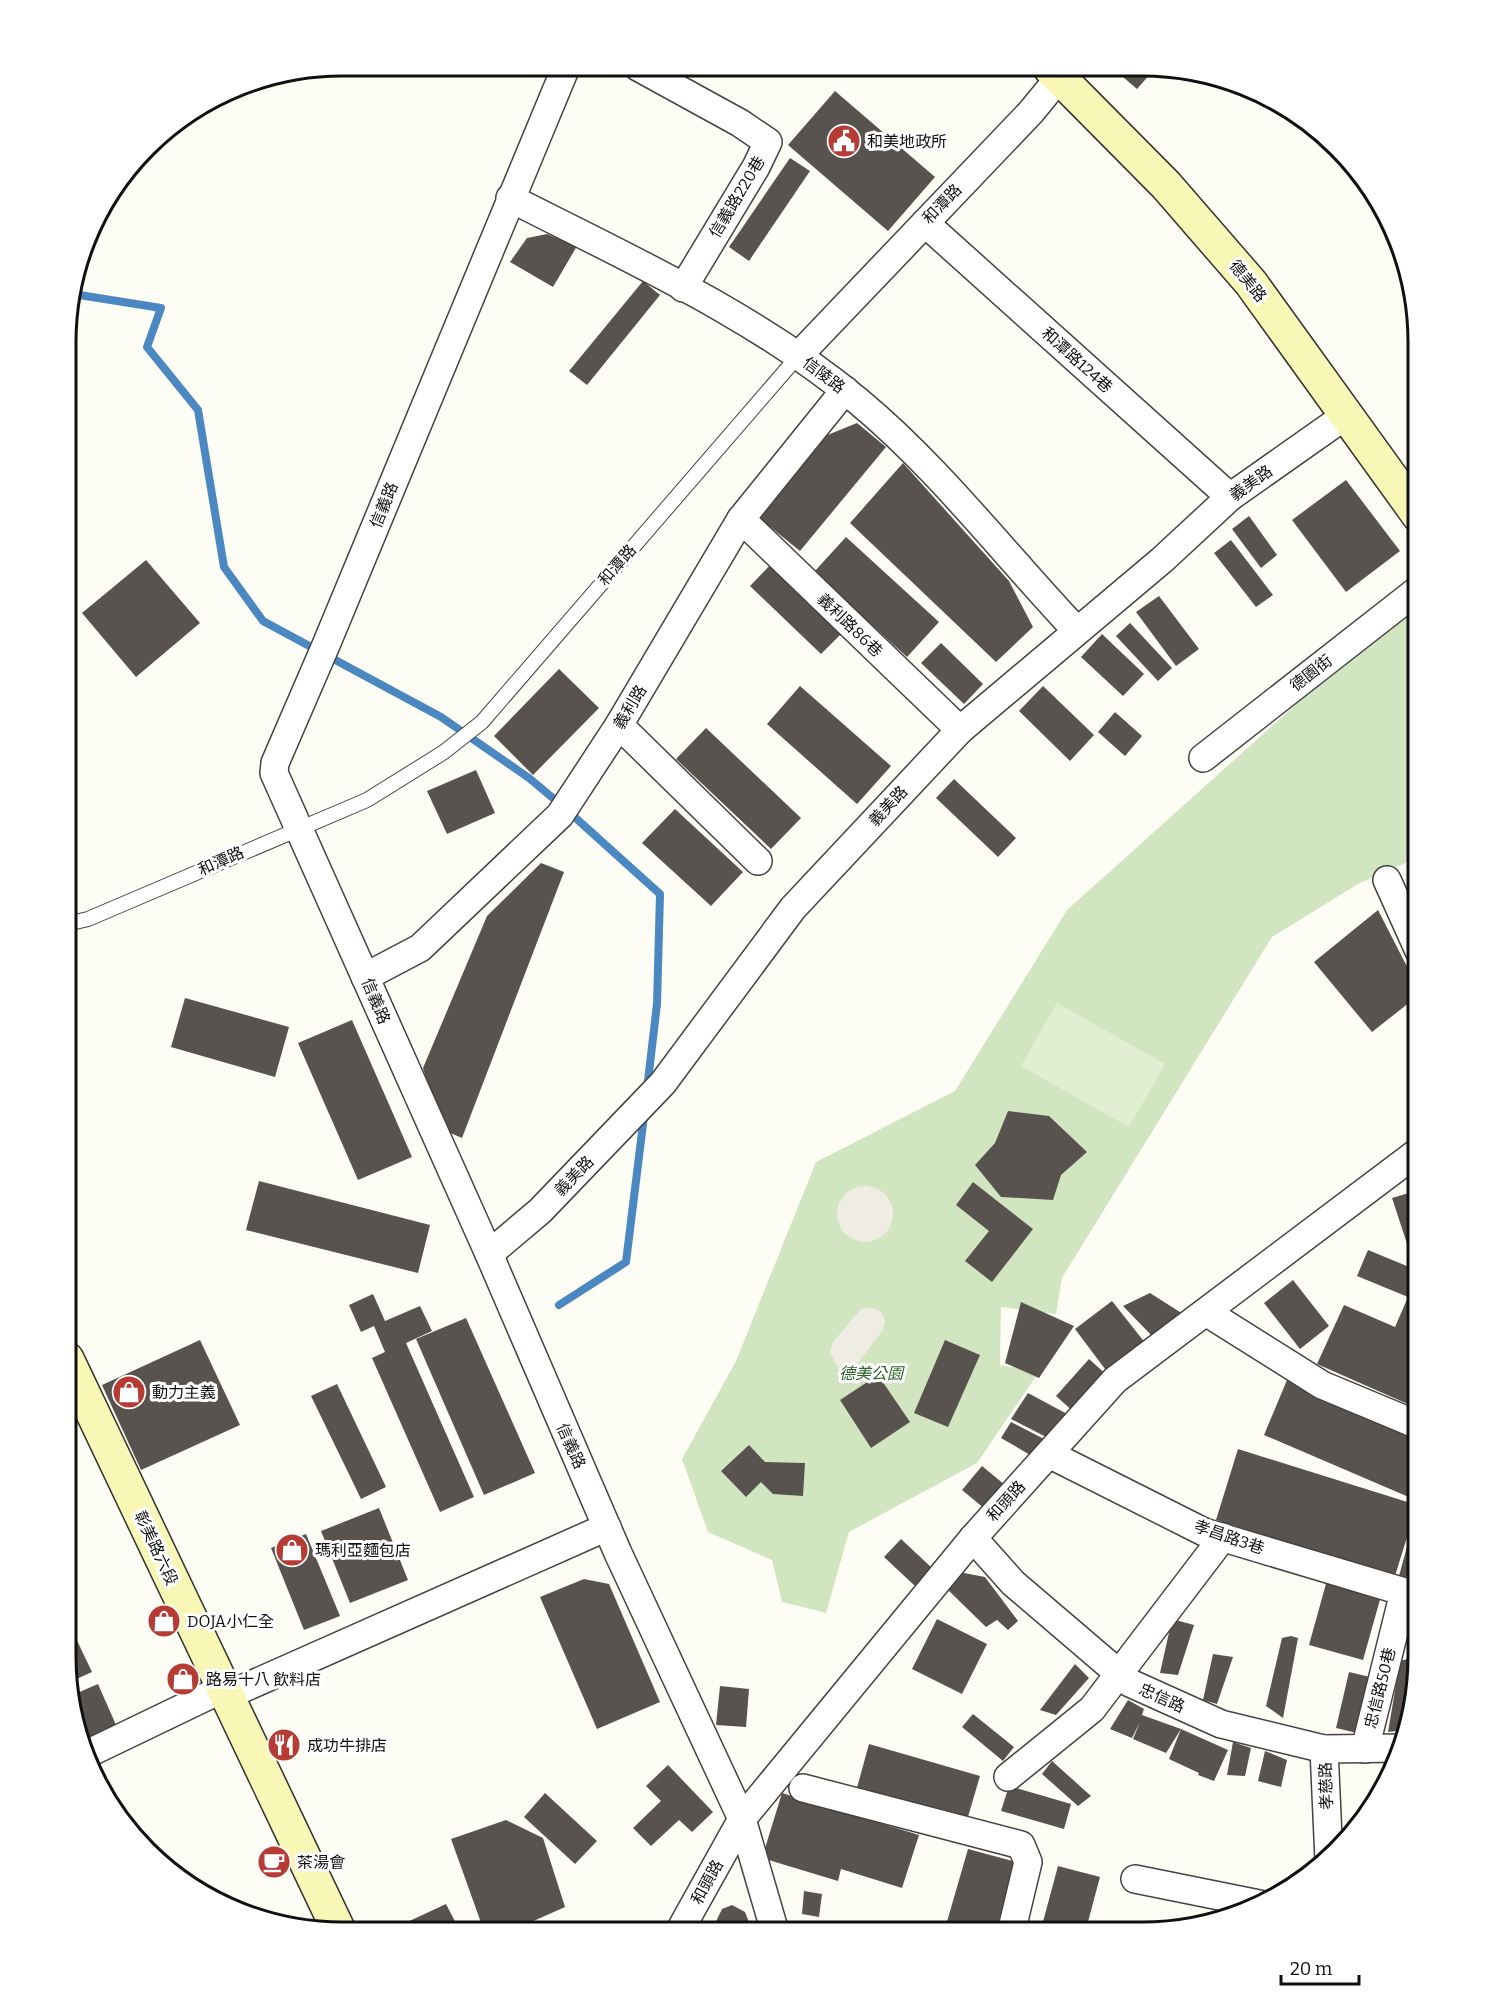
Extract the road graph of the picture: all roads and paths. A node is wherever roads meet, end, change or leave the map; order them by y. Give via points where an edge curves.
1 (562, 76) edge
2 (654, 76) edge
3 (1056, 76) edge
4 (1064, 76) edge
5 (510, 198) junction
6 (925, 223) junction
7 (683, 288) junction
8 (799, 355) junction
9 (845, 390) junction
10 (1345, 416) junction
11 (1230, 497) junction
12 (1408, 501) edge
13 (741, 519) junction
14 (1408, 598) edge
15 (1077, 631) junction
16 (620, 725) junction
17 (960, 730) junction
18 (1203, 758) dead end
19 (298, 828) junction
20 (759, 861) dead end
21 (1387, 880) dead end
22 (76, 922) edge
23 (1408, 927) edge
24 (365, 977) junction
25 (1408, 1159) edge
26 (489, 1254) junction
27 (1206, 1312) junction
28 (76, 1378) edge
29 (1408, 1420) edge
30 (1048, 1454) junction
31 (607, 1527) junction
32 (1223, 1537) junction
33 (973, 1538) junction
34 (1408, 1593) edge
35 (1408, 1604) edge
36 (1119, 1674) junction
37 (224, 1692) junction
38 (1392, 1748) edge
39 (1324, 1749) junction
40 (1365, 1749) junction
41 (94, 1751) edge
42 (1008, 1777) dead end
43 (803, 1788) dead end
44 (742, 1819) junction
45 (1328, 1846) edge
46 (1135, 1879) dead end
47 (1246, 1901) edge
48 (335, 1922) edge
49 (685, 1922) edge
50 (772, 1922) edge
51 (1014, 1922) edge

1 - 5 street, 信義路
2 - 7 street, 信義路220巷 via 768,142
3 - 6 street, 和潭路 via 1031,112
4 - 10 street, 德美路 via 1166,185 1251,284
5 - 7 street, 信陵路
5 - 19 street, 信義路 via 275,763 274,773
6 - 8 street, 和潭路
6 - 11 street, 和潭路124巷
7 - 8 street, 信陵路
8 - 9 street, 信陵路
8 - 19 lane, 和潭路 via 482,722 444,752 367,800
9 - 13 street, 義利路
9 - 15 street, 信陵路 via 916,454
10 - 11 street, 義美路
10 - 12 street, 德美路
11 - 15 street, 義美路
13 - 16 street, 義利路
13 - 17 street, 義利路86巷
14 - 18 street, 德園街
15 - 17 street, 義美路
16 - 20 street
16 - 24 street, 義利路 via 560,814 420,948
17 - 26 street, 義美路 via 793,908 645,1102 540,1211
19 - 22 lane, 和潭路
19 - 24 street, 信義路
21 - 23 street
24 - 26 street, 信義路
25 - 27 street, 和頭路
26 - 31 street, 信義路
27 - 29 street via 1322,1385
27 - 30 street, 和頭路 via 1115,1380
28 - 37 street, 彰美路六段
30 - 32 street, 孝昌路3巷 via 1204,1532
30 - 33 street, 和頭路
31 - 37 street
31 - 44 street, 信義路
32 - 34 street, 孝昌路3巷
32 - 36 street
33 - 36 street, 忠信路 via 1013,1583
33 - 44 street, 和頭路
35 - 40 street, 忠信路50巷
36 - 39 street, 忠信路 via 1130,1683 1221,1724
36 - 42 street via 1092,1709
37 - 41 street
37 - 48 street, 彰美路六段
38 - 40 street, 忠信路
39 - 40 street, 忠信路
39 - 45 street, 孝慈路
43 - 51 street via 1021,1845 1028,1862
44 - 49 street, 和頭路
44 - 50 street, 信義路
46 - 47 street

